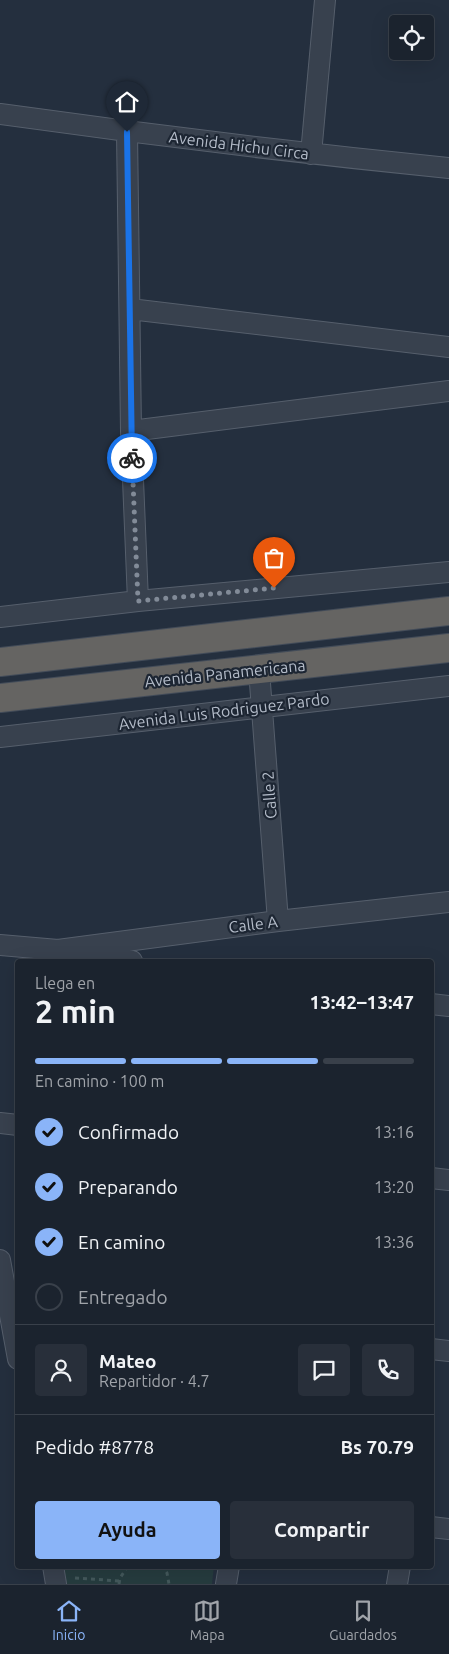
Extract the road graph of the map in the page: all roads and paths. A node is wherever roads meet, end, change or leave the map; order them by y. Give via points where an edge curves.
1 (325, 0) edge
2 (0, 114) edge
3 (127, 132) junction
4 (311, 154) junction
5 (449, 168) edge
6 (130, 310) junction
7 (449, 347) edge
8 (449, 390) edge
9 (131, 431) junction
10 (449, 572) edge
11 (138, 601) junction
12 (449, 612) edge
13 (0, 617) edge
14 (449, 648) edge
15 (0, 662) edge
16 (258, 670) junction
17 (449, 686) edge
18 (0, 698) edge
19 (262, 707) junction
20 (0, 737) edge
21 (449, 902) edge
22 (278, 921) junction
23 (0, 945) edge
24 (58, 950) junction
25 (119, 959) edge
26 (434, 1004) edge
27 (449, 1006) edge
28 (0, 1123) edge
29 (15, 1125) edge
30 (434, 1178) edge
31 (449, 1180) edge
32 (0, 1260) edge
33 (12, 1296) edge
34 (15, 1328) edge
35 (434, 1349) edge
36 (449, 1351) edge
37 (434, 1527) edge
38 (449, 1529) edge
39 (125, 1569) edge
40 (163, 1569) edge
41 (228, 1569) edge
42 (400, 1569) edge
43 (58, 1576) edge
44 (119, 1583) edge
45 (170, 1584) edge
46 (226, 1584) edge
47 (398, 1584) edge

1 - 4 street
2 - 3 street, Avenida Hichu Circa
3 - 4 street, Avenida Hichu Circa
3 - 6 street
4 - 5 street, Avenida Hichu Circa
6 - 7 street
6 - 9 street
8 - 9 street
9 - 11 street
10 - 11 street
11 - 13 street
12 - 15 highway
14 - 16 highway, Avenida Panamericana
16 - 18 highway, Avenida Panamericana
16 - 19 street, Calle 2
17 - 19 street, Avenida Luis Rodriguez Pardo
19 - 20 street, Avenida Luis Rodriguez Pardo
19 - 22 street, Calle 2
21 - 22 street, Calle A
22 - 24 street, Calle A
23 - 24 street
24 - 25 street
26 - 27 street
28 - 29 street
30 - 31 street
32 - 33 street
33 - 34 street
35 - 36 street
37 - 38 street
39 - 44 path
40 - 45 path
41 - 46 street
42 - 47 street
43 - 44 path

